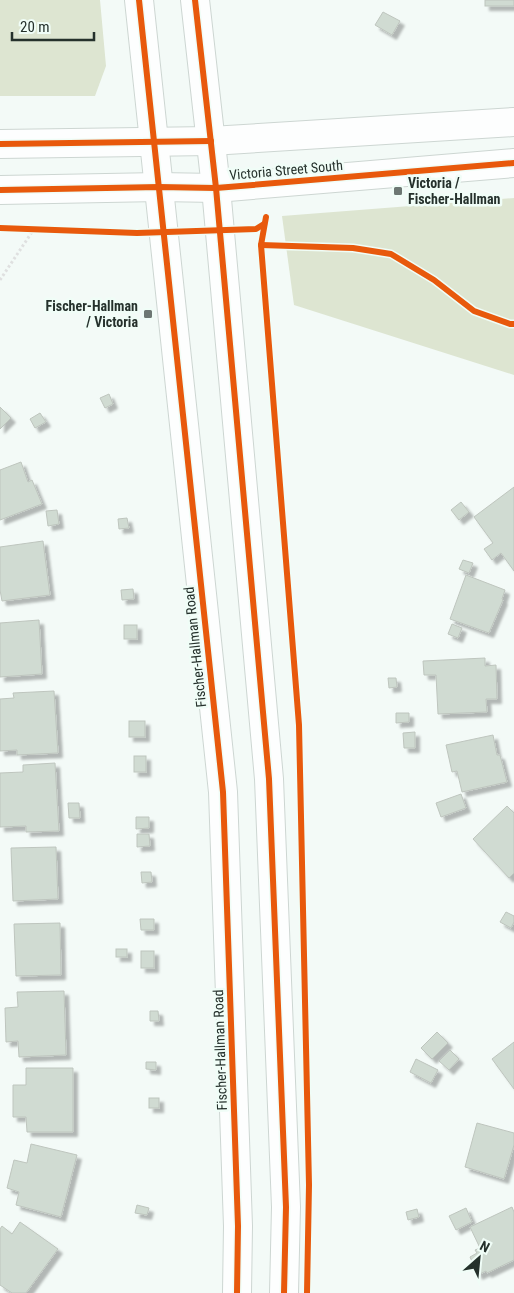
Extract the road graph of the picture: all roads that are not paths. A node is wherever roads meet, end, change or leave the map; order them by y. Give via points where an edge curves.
1 (139, 0) edge
2 (195, 0) edge
3 (514, 122) edge
4 (211, 141) junction
5 (154, 143) junction
6 (0, 144) edge
7 (514, 163) edge
8 (159, 187) junction
9 (216, 188) junction
10 (0, 190) edge
11 (237, 1293) edge
12 (284, 1293) edge

1 - 5 main road, Fischer-Hallman Road
2 - 4 main road
3 - 4 main road
4 - 5 main road
4 - 9 main road
5 - 6 main road
5 - 8 main road, Fischer-Hallman Road
7 - 9 main road, Victoria Street South
8 - 9 main road, Victoria Street South
8 - 10 main road, Victoria Street South
8 - 11 main road, Fischer-Hallman Road via 223,792 238,1226
9 - 12 main road via 269,779 286,1207

